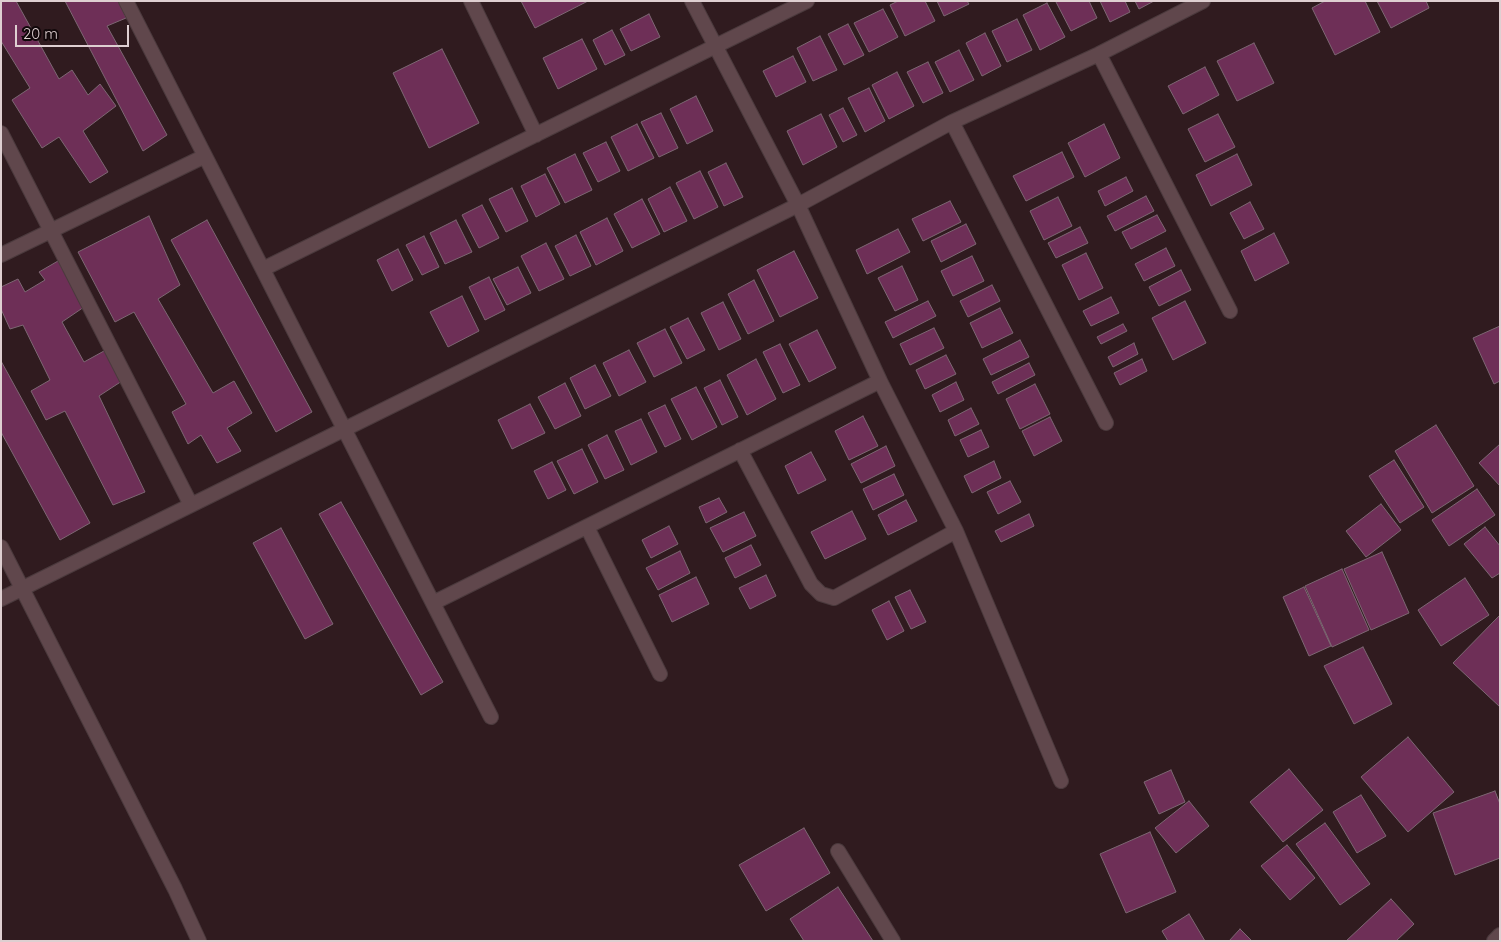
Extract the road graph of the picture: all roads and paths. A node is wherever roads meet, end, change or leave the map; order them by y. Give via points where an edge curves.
1 (126, 1) edge
2 (471, 1) edge
3 (692, 1) edge
4 (807, 1) edge
5 (1203, 1) edge
6 (716, 46) junction
7 (1099, 54) junction
8 (952, 122) junction
9 (1, 132) edge
10 (536, 135) junction
11 (205, 156) junction
12 (798, 205) junction
13 (51, 231) junction
14 (1, 255) edge
15 (263, 269) junction
16 (1230, 311) dead end
17 (880, 381) junction
18 (1106, 423) dead end
19 (344, 430) junction
20 (740, 450) junction
21 (191, 505) junction
22 (587, 527) junction
23 (956, 531) junction
24 (1, 547) edge
25 (21, 589) junction
26 (1, 599) edge
27 (433, 603) junction
28 (660, 674) dead end
29 (491, 717) dead end
30 (1061, 781) dead end
31 (838, 851) dead end
32 (1500, 935) edge
33 (199, 941) edge
34 (893, 941) edge
35 (1494, 941) edge

1 - 11 street
2 - 10 street
3 - 6 street
4 - 6 street
5 - 7 street
6 - 10 street
6 - 12 street
7 - 8 street
7 - 16 street
8 - 12 street
8 - 18 street
9 - 13 street
10 - 15 street
11 - 13 street
11 - 15 street
12 - 17 street
12 - 19 street
13 - 14 street
13 - 21 street
15 - 19 street
17 - 20 street
17 - 23 street
19 - 21 street
19 - 27 street
20 - 22 street
20 - 23 street via 811,584 821,594 834,598
21 - 25 street
22 - 27 street
22 - 28 street
23 - 30 street
24 - 25 street
25 - 26 street
25 - 33 street via 176,889
27 - 29 street
31 - 34 street
32 - 35 street

